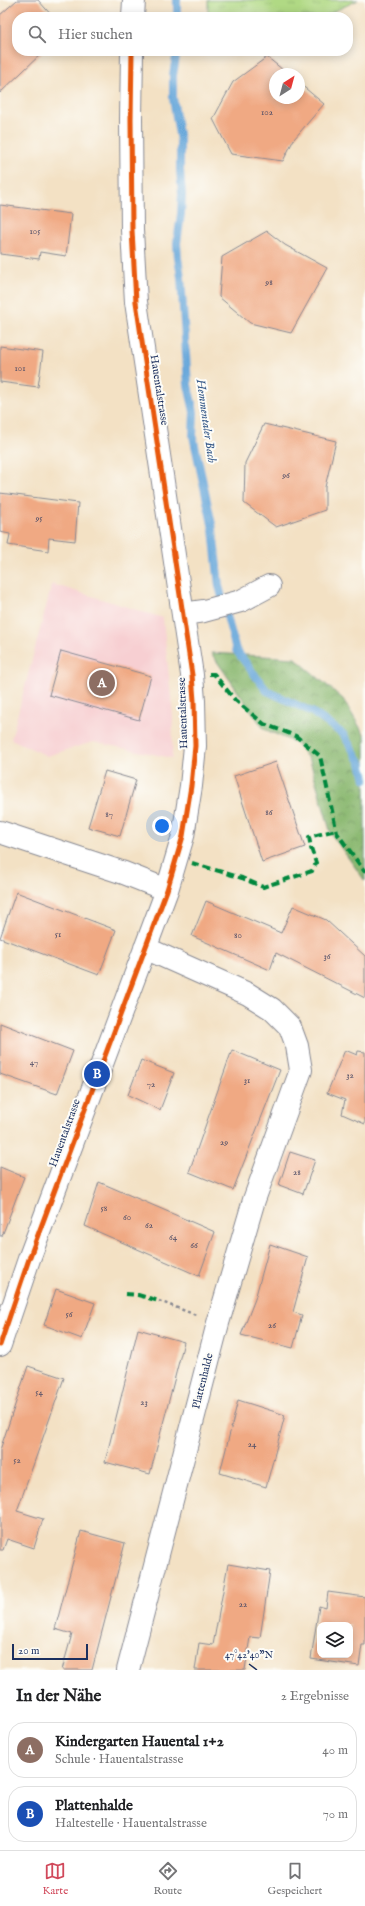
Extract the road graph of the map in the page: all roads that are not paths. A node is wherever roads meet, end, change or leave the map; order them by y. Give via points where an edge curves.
1 (134, 0) edge
2 (133, 12) edge
3 (132, 56) edge
4 (269, 586) dead end
5 (183, 614) junction
6 (0, 832) edge
7 (167, 890) junction
8 (145, 948) junction
9 (0, 1345) edge
10 (128, 1670) edge

1 - 2 street
3 - 5 street, Hauentalstrasse via 132,215 136,302
4 - 5 street via 241,602
5 - 7 street, Hauentalstrasse via 192,675 195,746 183,836
6 - 7 street
7 - 8 street, Hauentalstrasse
8 - 9 street, Hauentalstrasse via 29,1259
8 - 10 street, Plattenhalde via 248,994 272,1009 290,1027 297,1046 301,1070 254,1200 218,1323

